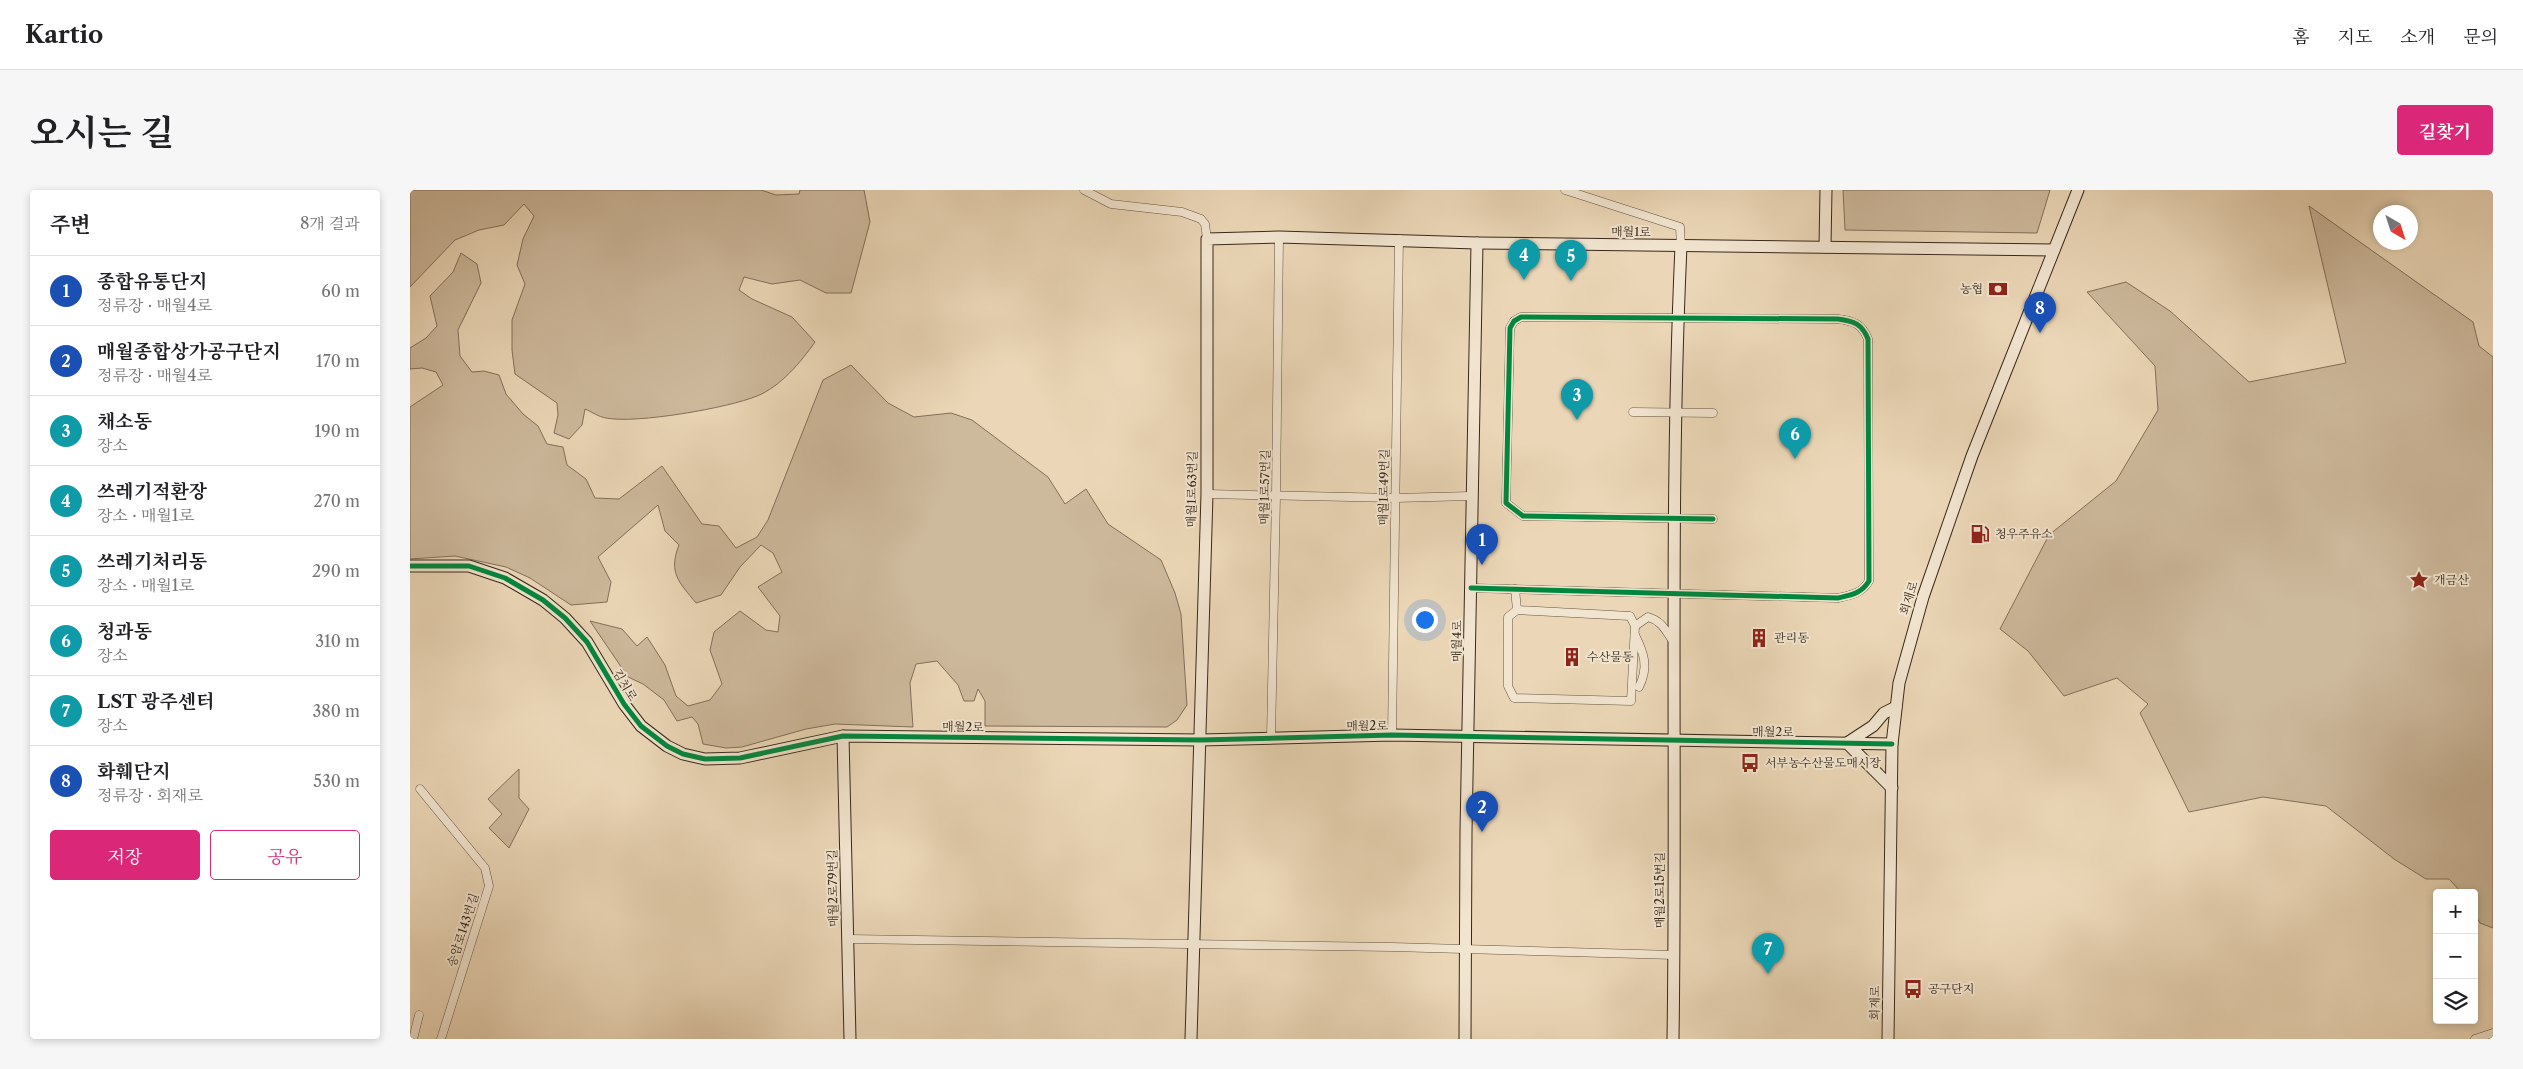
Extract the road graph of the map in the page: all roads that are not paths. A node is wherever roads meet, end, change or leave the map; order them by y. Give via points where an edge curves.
1 (1085, 190) edge
2 (1565, 190) edge
3 (1826, 190) edge
4 (2078, 190) edge
5 (1278, 237) junction
6 (1207, 239) junction
7 (1399, 239) junction
8 (1477, 243) junction
9 (1682, 246) junction
10 (1826, 247) junction
11 (2054, 250) junction
12 (1678, 316) junction
13 (1633, 412) dead end
14 (1676, 413) junction
15 (1713, 413) dead end
16 (1207, 494) junction
17 (1276, 496) junction
18 (1471, 496) junction
19 (1395, 498) junction
20 (1673, 518) junction
21 (1713, 519) dead end
22 (410, 566) edge
23 (1471, 588) junction
24 (1516, 589) junction
25 (1672, 592) junction
26 (1516, 610) junction
27 (1635, 630) junction
28 (1673, 641) junction
29 (1639, 687) dead end
30 (1896, 707) junction
31 (843, 736) junction
32 (1271, 736) junction
33 (1392, 736) junction
34 (1469, 737) junction
35 (1201, 740) junction
36 (1674, 741) junction
37 (1847, 743) junction
38 (1892, 744) junction
39 (1892, 788) junction
40 (420, 789) dead end
41 (848, 939) junction
42 (1193, 945) junction
43 (1467, 950) junction
44 (1674, 955) junction
45 (418, 1015) dead end
46 (2493, 1033) edge
47 (414, 1039) edge
48 (441, 1039) edge
49 (850, 1039) edge
50 (1190, 1039) edge
51 (1465, 1039) edge
52 (1673, 1039) edge
53 (1888, 1039) edge
54 (2475, 1039) edge

1 - 6 street via 1111,204 1191,215 1205,224
2 - 9 street via 1680,227
3 - 10 street
4 - 11 street, 회재로
5 - 6 street, 매월1로
5 - 7 street, 매월1로
5 - 17 street, 매월1로57번길
6 - 16 street, 매월1로63번길
7 - 8 street, 매월1로
7 - 19 street, 매월1로49번길
8 - 9 street, 매월1로
8 - 18 street, 매월4로
9 - 10 street, 매월1로
9 - 12 street, 매월2로15번길
10 - 11 street, 매월1로
11 - 30 street, 회재로 via 1972,456 1923,597
12 - 14 street, 매월2로15번길
12 - 20 street via 1521,317 1510,328 1509,367 1506,503 1510,508 1522,516
12 - 25 street via 1852,320 1865,330 1869,358 1870,571 1865,588 1838,598
13 - 14 street
14 - 15 street
14 - 20 street, 매월2로15번길
16 - 17 street
16 - 35 street, 매월1로63번길
17 - 19 street
17 - 32 street, 매월1로57번길
18 - 19 street
18 - 23 street, 매월4로
19 - 33 street, 매월1로49번길
20 - 21 street
20 - 25 street, 매월2로15번길
22 - 31 street, 김치로 via 470,566 505,578 543,600 587,642 640,726 652,737 683,754 705,759 740,758
23 - 24 street
23 - 34 street, 매월4로
24 - 25 street
24 - 26 street
25 - 28 street, 매월2로15번길
26 - 27 street via 1624,614 1630,616
26 - 27 street via 1508,617 1508,686 1514,698 1632,701
27 - 28 street via 1648,617 1656,619
27 - 29 street via 1645,654 1643,679
28 - 36 street, 매월2로15번길
30 - 37 street
30 - 38 street, 회재로
31 - 35 street, 매월2로
31 - 41 street, 매월2로79번길
32 - 33 street, 매월2로
32 - 35 street, 매월2로
33 - 34 street, 매월2로
34 - 36 street, 매월2로
34 - 43 street, 매월4로
35 - 42 street, 매월1로63번길
36 - 37 street, 매월2로
36 - 44 street, 매월2로15번길
37 - 38 street, 매월2로
37 - 39 street
38 - 39 street, 회재로
39 - 53 street, 회재로
40 - 48 street, 송암로143번길 via 485,868 489,886
41 - 42 street
41 - 49 street, 매월2로79번길
42 - 43 street
42 - 50 street, 매월1로63번길
43 - 44 street
43 - 51 street, 매월4로
44 - 52 street, 매월2로15번길
45 - 47 street
46 - 54 street

